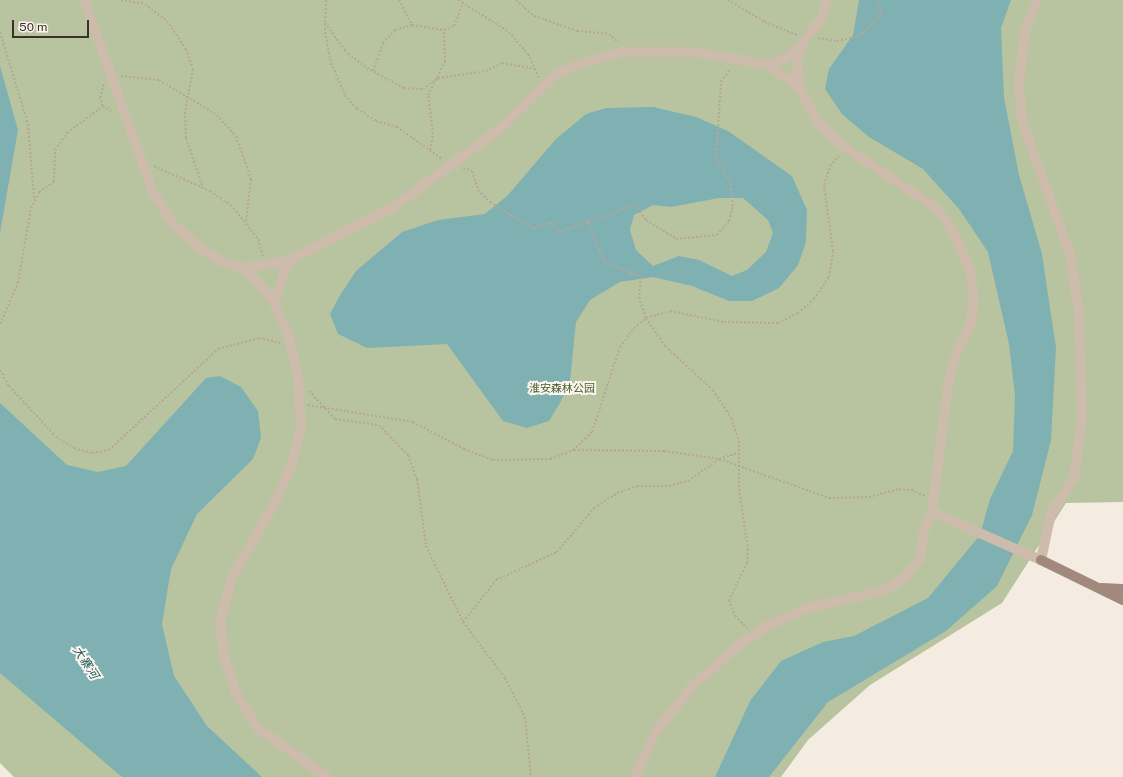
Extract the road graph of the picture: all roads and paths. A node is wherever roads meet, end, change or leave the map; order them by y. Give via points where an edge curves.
1 (84, 0) edge
2 (121, 0) edge
3 (326, 0) edge
4 (399, 0) edge
5 (458, 0) edge
6 (516, 0) edge
7 (728, 0) edge
8 (827, 0) edge
9 (876, 0) edge
10 (1037, 0) edge
11 (463, 3) junction
12 (325, 23) junction
13 (412, 25) junction
14 (444, 30) junction
15 (0, 32) edge
16 (805, 40) junction
17 (628, 51) junction
18 (736, 60) junction
19 (768, 65) junction
20 (535, 69) junction
21 (373, 71) junction
22 (113, 76) junction
23 (438, 78) junction
24 (542, 86) junction
25 (799, 87) junction
26 (187, 95) junction
27 (102, 106) junction
28 (124, 110) junction
29 (846, 148) junction
30 (430, 150) junction
31 (142, 161) junction
32 (454, 164) junction
33 (202, 188) junction
34 (34, 200) junction
35 (246, 221) junction
36 (588, 222) junction
37 (288, 261) junction
38 (267, 267) junction
39 (242, 268) junction
40 (274, 303) junction
41 (646, 318) junction
42 (0, 324) edge
43 (292, 352) junction
44 (0, 370) edge
45 (308, 390) dead end
46 (299, 404) junction
47 (324, 406) junction
48 (573, 450) junction
49 (738, 453) junction
50 (719, 458) junction
51 (738, 464) junction
52 (934, 501) junction
53 (932, 512) junction
54 (1041, 560) junction
55 (1098, 588) junction
56 (1123, 589) edge
57 (1123, 600) edge
58 (463, 622) junction
59 (754, 635) junction
60 (327, 777) edge
61 (531, 777) edge
62 (635, 777) edge

1 - 22 street
2 - 26 path via 145,4 168,21 186,49 192,69
3 - 12 path
4 - 13 path
5 - 11 path
6 - 17 path via 534,16 554,24 577,31 609,34
7 - 16 path via 765,22
8 - 16 street via 822,17
9 - 16 path via 882,14 859,36 837,41
10 - 54 street via 1024,38 1018,83 1022,121 1070,254 1079,313 1082,419 1074,478 1051,513
11 - 14 path via 454,26
11 - 20 path via 509,32 528,54
12 - 21 path via 346,51
12 - 30 path via 331,62 345,95 357,109 376,121 397,127
13 - 14 path
13 - 21 path via 395,30 382,44
14 - 23 path via 445,62
15 - 34 path via 28,124
16 - 19 street via 785,58
16 - 25 street via 797,62
17 - 18 street via 696,52
17 - 24 street via 580,64 556,74
18 - 19 street
18 - 36 path via 721,82 716,158 730,181 733,206 729,221 717,235 676,239 646,220 635,206
19 - 25 street
20 - 23 path via 502,63 486,71
20 - 24 path
21 - 23 path via 404,88 423,88
22 - 26 path via 135,75 159,80
22 - 27 path via 102,88
22 - 28 street
23 - 30 path via 428,95 433,134
24 - 32 street via 498,130
25 - 29 street via 818,123
26 - 33 path via 186,138
26 - 35 path via 217,115 239,142 252,179
27 - 28 path via 107,111
27 - 34 path via 67,133 55,150 54,182 39,192
28 - 31 street
29 - 41 path via 830,166 824,185 833,251 829,277 798,313 778,323 756,325 670,311
29 - 52 street via 936,208 953,231 971,273 974,302 970,326 958,349 949,380
30 - 32 path
31 - 33 path
31 - 39 street via 153,192 174,224 223,262
32 - 36 path via 472,171 478,190 490,202 534,229 550,222 559,232
32 - 37 street via 392,208
33 - 35 path via 231,205
34 - 42 path via 18,283
35 - 38 path via 258,239
36 - 41 path via 604,262 642,277 638,283
37 - 38 street
37 - 40 street
38 - 39 street
39 - 40 street
40 - 43 street
41 - 48 path via 634,328 620,347 592,432
41 - 49 path via 665,346 714,390 731,418 739,441
43 - 44 path via 275,340 259,338 218,349 109,450 92,453 74,448 56,437 9,386
43 - 46 street
45 - 47 path
46 - 47 path
46 - 60 street via 300,425 292,464 275,504 232,577 220,621 225,659 237,695 258,728
47 - 48 path via 413,422 464,449 493,460 550,459
47 - 58 path via 335,419 379,425 408,455 416,479 426,546
48 - 50 path via 664,451
49 - 50 path
49 - 51 path
50 - 51 path
50 - 58 path via 688,481 668,486 637,486 617,493 594,508 557,552 496,580
51 - 52 path via 829,498 869,497 899,489 912,490
51 - 59 path via 748,549 747,563 729,600 735,616
52 - 53 street
53 - 54 street
53 - 59 street via 924,532 920,558 904,578 883,590 807,608
54 - 55 street
55 - 56 street
55 - 57 street
58 - 61 path via 505,678 525,718
59 - 62 street via 692,686 655,733

